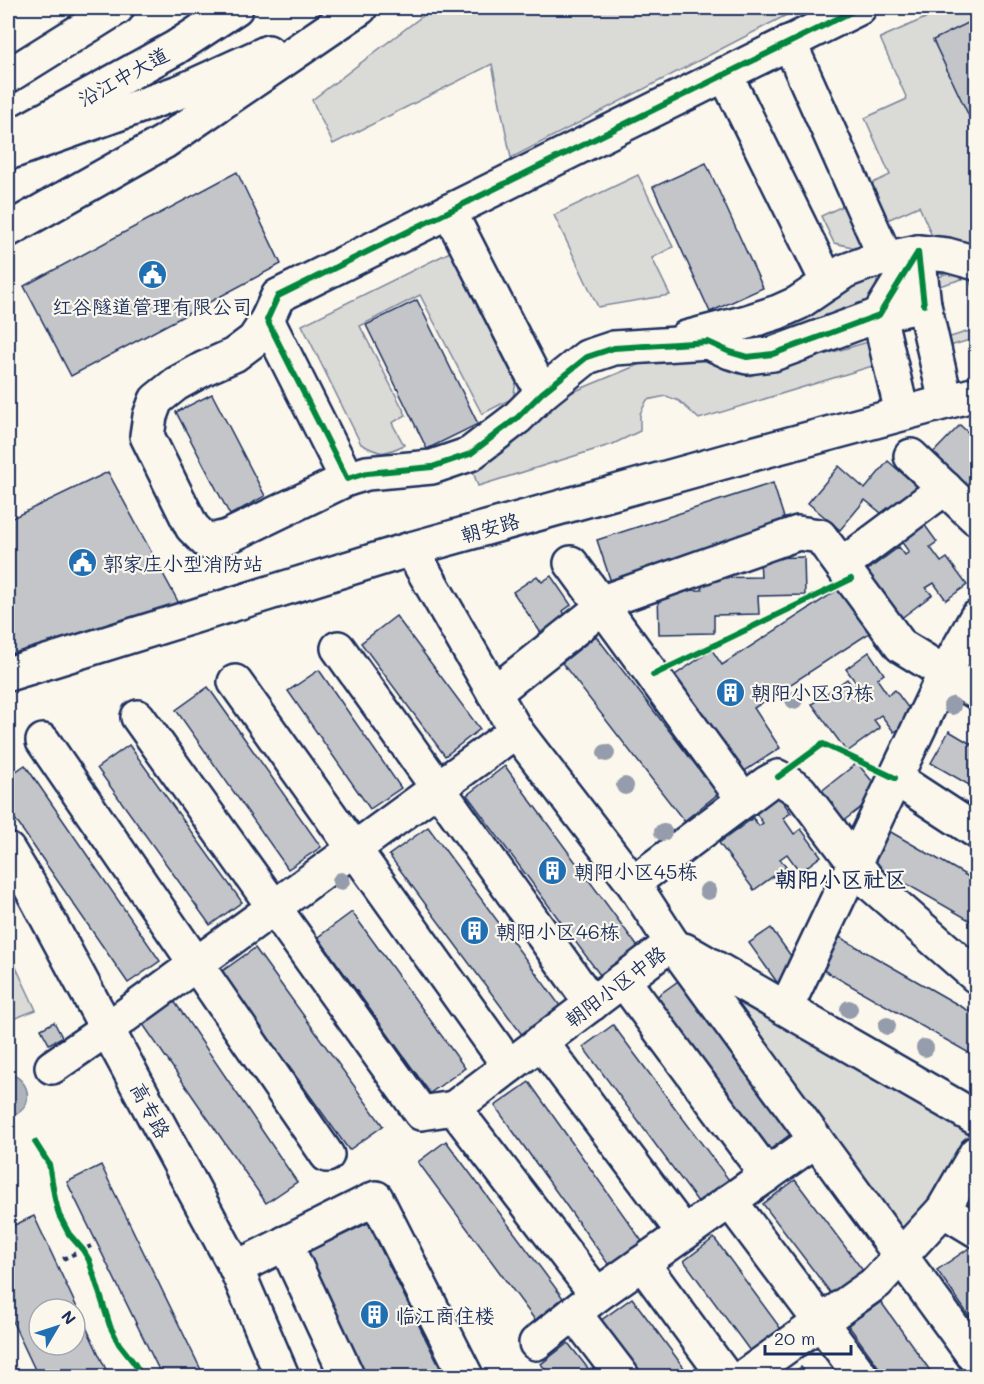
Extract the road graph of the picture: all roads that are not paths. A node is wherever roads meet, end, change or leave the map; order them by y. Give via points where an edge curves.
1 (117, 8) edge
2 (236, 8) edge
3 (859, 8) edge
4 (354, 11) edge
5 (789, 42) junction
6 (725, 74) junction
7 (8, 76) edge
8 (8, 140) edge
9 (8, 153) edge
10 (449, 212) junction
11 (8, 230) edge
12 (918, 252) junction
13 (886, 259) junction
14 (976, 263) edge
15 (828, 283) junction
16 (924, 305) junction
17 (879, 315) junction
18 (267, 320) junction
19 (660, 345) junction
20 (542, 393) junction
21 (962, 398) edge
22 (902, 413) junction
23 (911, 456) dead end
24 (347, 479) junction
25 (945, 488) junction
26 (976, 518) edge
27 (411, 549) junction
28 (571, 563) dead end
29 (842, 565) junction
30 (603, 607) junction
31 (976, 618) edge
32 (338, 648) dead end
33 (945, 672) junction
34 (8, 674) edge
35 (235, 682) dead end
36 (976, 692) edge
37 (494, 693) junction
38 (138, 717) dead end
39 (516, 731) junction
40 (43, 741) dead end
41 (895, 778) junction
42 (438, 788) junction
43 (744, 800) junction
44 (976, 831) edge
45 (354, 849) junction
46 (8, 850) edge
47 (855, 864) junction
48 (633, 883) junction
49 (274, 908) junction
50 (672, 943) junction
51 (196, 964) junction
52 (976, 975) edge
53 (623, 980) junction
54 (592, 1004) junction
55 (786, 1008) junction
56 (101, 1033) junction
57 (541, 1042) junction
58 (509, 1066) junction
59 (52, 1067) dead end
60 (454, 1108) junction
61 (976, 1118) edge
62 (816, 1140) junction
63 (976, 1153) edge
64 (327, 1155) dead end
65 (767, 1175) junction
66 (730, 1201) junction
67 (943, 1210) junction
68 (976, 1230) edge
69 (684, 1233) junction
70 (285, 1243) junction
71 (901, 1256) junction
72 (642, 1263) junction
73 (236, 1268) junction
74 (585, 1304) junction
75 (821, 1322) junction
76 (536, 1343) dead end
77 (976, 1359) edge
78 (260, 1377) edge
79 (282, 1377) edge
80 (347, 1377) edge
81 (466, 1377) edge
82 (622, 1377) edge
83 (725, 1377) edge
84 (746, 1377) edge
85 (861, 1377) edge

1 - 7 main road
2 - 8 main road, 沿江中大道 via 175,48
3 - 5 main road
4 - 9 main road via 182,91
4 - 11 main road via 164,142
5 - 6 main road
5 - 13 main road
6 - 10 main road
6 - 15 main road
10 - 18 main road via 278,296
10 - 20 main road
12 - 13 main road
12 - 14 main road
12 - 16 main road
12 - 17 main road
13 - 15 main road via 845,271
15 - 19 main road via 778,312
16 - 17 main road
16 - 21 main road
17 - 19 main road via 773,354 747,357 708,342
17 - 22 main road
18 - 24 main road
18 - 24 main road via 254,340 234,355 176,384 156,400 150,416 147,436 192,527 207,542 227,537
19 - 20 main road via 614,348 587,357
20 - 24 main road via 470,454 432,467 367,473
21 - 22 main road, 朝安路
22 - 27 main road, 朝安路
23 - 25 main road
25 - 26 main road
25 - 29 main road
27 - 34 main road, 朝安路
27 - 37 main road, 朝阳小区中路
28 - 30 main road
29 - 30 main road via 820,536 798,533 614,598
29 - 33 main road via 901,646
30 - 37 main road
30 - 43 main road
31 - 33 main road
32 - 42 main road
33 - 36 main road
33 - 41 main road
35 - 45 main road
37 - 39 main road, 朝阳小区中路
38 - 49 main road
39 - 42 main road
39 - 48 main road, 朝阳小区中路
40 - 51 main road
41 - 44 main road
41 - 47 main road
42 - 45 main road
42 - 54 main road
43 - 47 main road via 778,777 789,783 800,791
43 - 48 main road
45 - 49 main road
45 - 58 main road
46 - 56 main road, 高专路 via 31,888
47 - 52 main road via 870,883
47 - 55 main road
48 - 50 main road, 朝阳小区中路
49 - 51 main road
49 - 60 main road via 421,1113
50 - 53 main road, 朝阳小区中路
50 - 55 main road
50 - 62 main road
51 - 56 main road
51 - 64 main road
53 - 54 main road, 朝阳小区中路
53 - 65 main road
54 - 57 main road, 朝阳小区中路
55 - 61 main road
56 - 59 main road
56 - 73 main road, 高专路
56 - 78 main road
57 - 58 main road, 朝阳小区中路
57 - 69 main road
58 - 60 main road, 朝阳小区中路
60 - 74 main road
62 - 65 main road
62 - 71 main road
63 - 67 main road
65 - 66 main road
66 - 69 main road
66 - 75 main road
67 - 68 main road
67 - 71 main road
69 - 72 main road
70 - 73 main road
70 - 80 main road
70 - 81 main road via 376,1198
71 - 75 main road via 877,1282
71 - 77 main road
72 - 74 main road
72 - 83 main road
73 - 79 main road, 高专路
74 - 76 main road
74 - 82 main road
75 - 84 main road
75 - 85 main road

